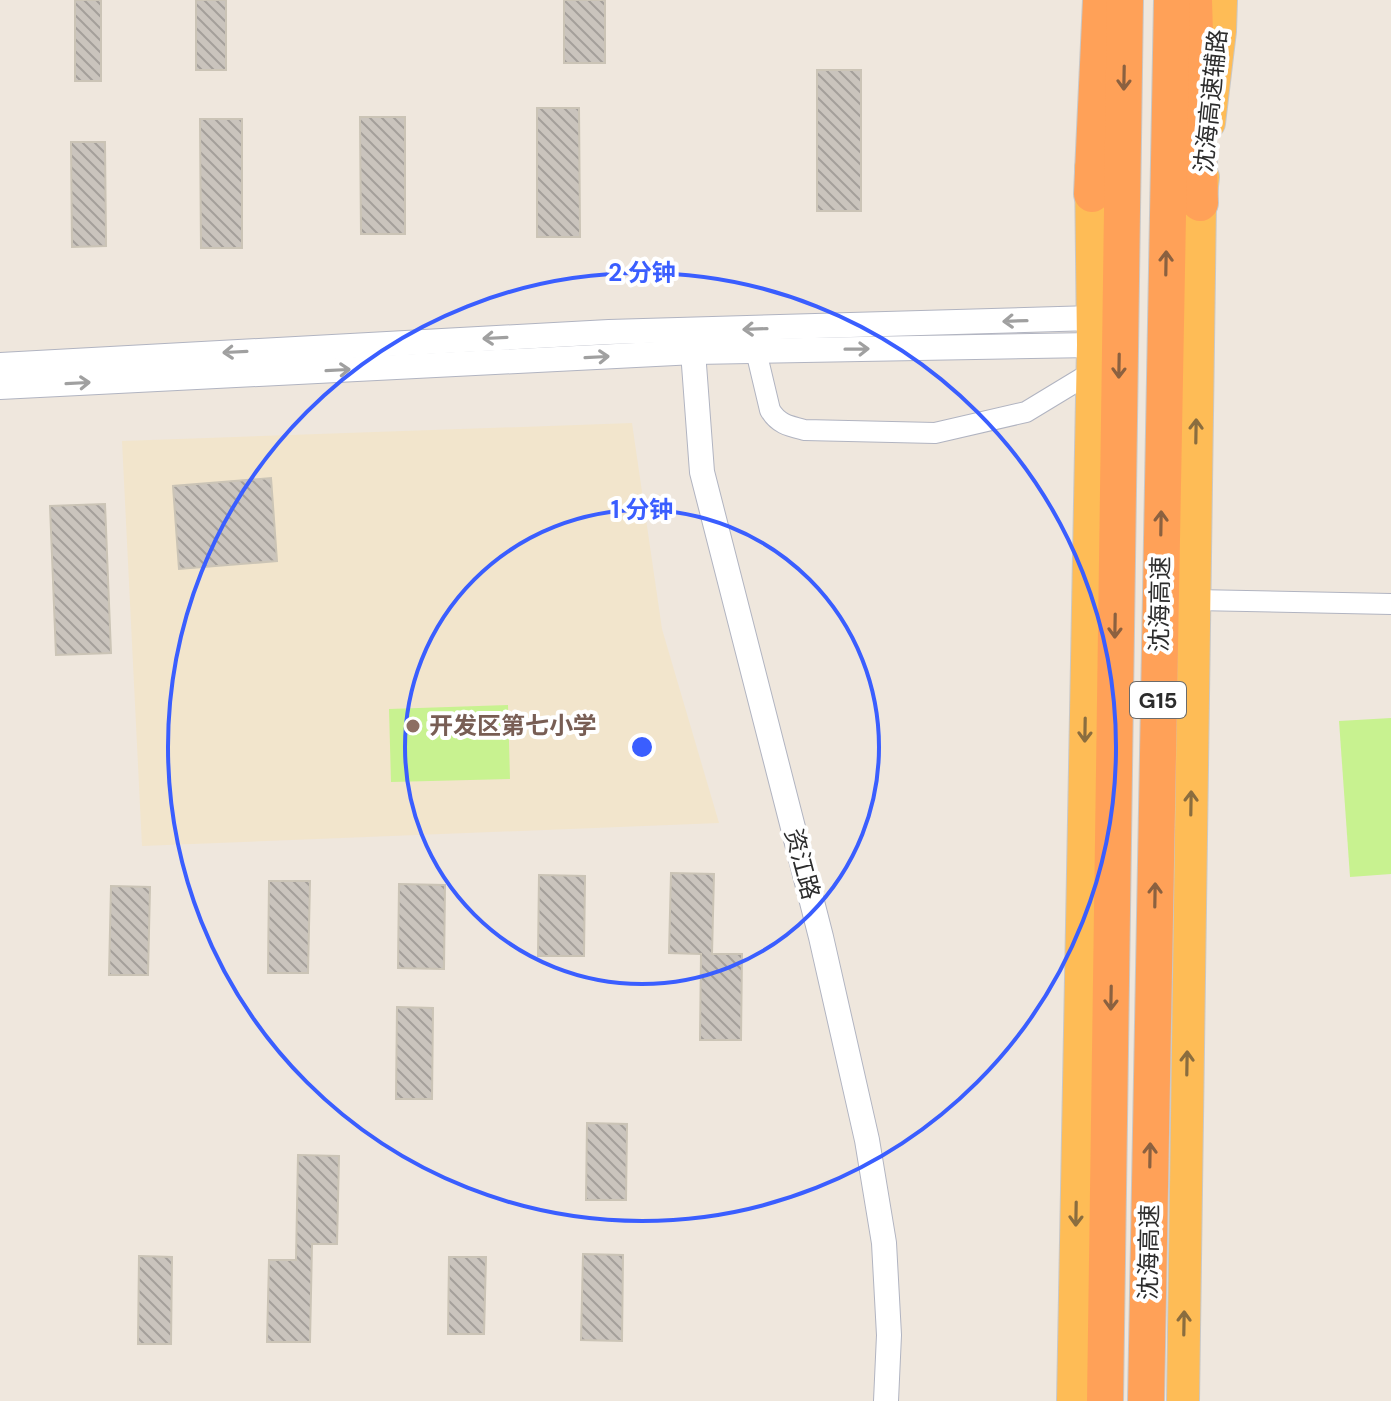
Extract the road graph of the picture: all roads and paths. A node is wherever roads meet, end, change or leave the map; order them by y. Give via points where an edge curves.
1 (1083, 0) edge
2 (1101, 0) edge
3 (1125, 0) edge
4 (1172, 0) edge
5 (1194, 0) edge
6 (1221, 0) edge
7 (1092, 194) junction
8 (1200, 203) junction
9 (693, 341) junction
10 (1092, 345) junction
11 (756, 351) junction
12 (0, 365) edge
13 (0, 387) edge
14 (1195, 600) junction
15 (1391, 604) edge
16 (886, 1401) edge
17 (1073, 1401) edge
18 (1105, 1401) edge
19 (1146, 1401) edge
20 (1183, 1401) edge

1 - 7 highway
2 - 7 highway
3 -> 18 highway, 沈海高速 / G15
19 -> 4 highway, 沈海高速 / G15
5 - 8 highway
6 - 8 highway, 沈海高速辅路
7 - 10 highway
14 -> 8 highway, 沈海高速辅路
10 -> 9 street
9 - 11 street
9 -> 12 street via 609,332
13 -> 9 street
9 - 16 street, 资江路 via 702,472 821,937 867,1140 884,1243
11 -> 10 street
10 - 11 street via 1026,412 935,433 784,425 770,410
10 -> 17 highway
14 - 15 street
20 -> 14 highway, 沈海高速辅路

